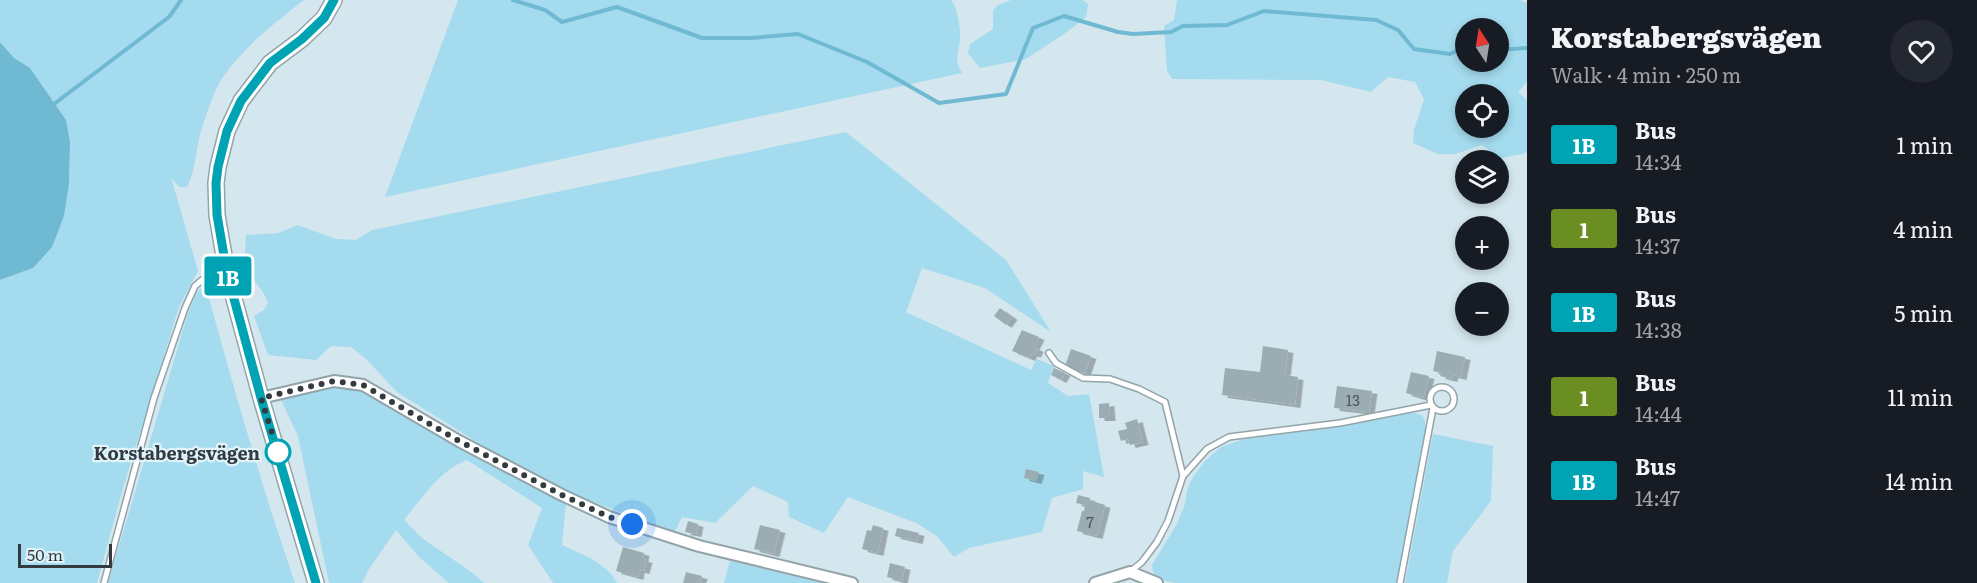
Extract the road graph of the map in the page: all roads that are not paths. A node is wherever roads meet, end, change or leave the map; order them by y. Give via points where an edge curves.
1 (334, 0) edge
2 (227, 273) junction
3 (1049, 353) dead end
4 (261, 398) junction
5 (1432, 406) junction
6 (1183, 476) junction
7 (1130, 572) junction
8 (104, 583) edge
9 (316, 583) edge
10 (852, 583) edge
11 (1095, 583) edge
12 (1157, 583) edge
13 (1400, 583) edge

1 - 2 street via 315,28 264,70 241,101 227,131 216,195
2 - 4 street
2 - 8 lane via 202,279 185,308 154,398
3 - 6 lane via 1056,363 1083,378 1110,379 1165,402
4 - 9 street
4 - 10 street via 334,381 363,385 459,441 609,517 699,546
5 - 5 lane via 1441,411 1449,409 1454,402 1453,393 1447,387 1434,389 1430,396
5 - 6 lane via 1229,437 1207,449
5 - 13 lane
6 - 7 lane via 1157,542
7 - 11 street
7 - 12 street

